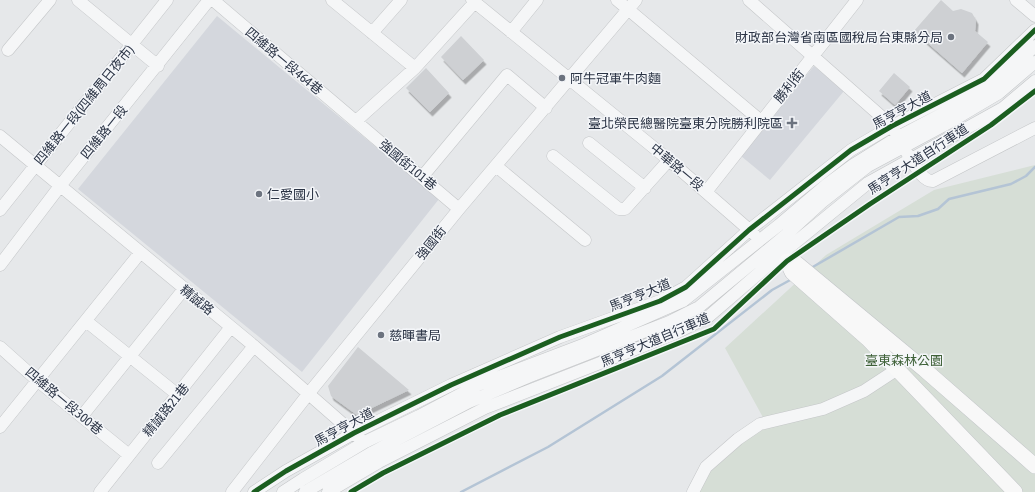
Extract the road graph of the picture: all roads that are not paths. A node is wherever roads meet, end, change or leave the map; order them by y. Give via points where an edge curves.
1 (50, 0) edge
2 (78, 0) edge
3 (168, 0) edge
4 (209, 0) edge
5 (213, 0) edge
6 (332, 0) edge
7 (401, 0) edge
8 (537, 0) edge
9 (617, 0) edge
10 (636, 0) edge
11 (749, 0) edge
12 (857, 0) edge
13 (1016, 0) edge
14 (473, 1) edge
15 (628, 10) junction
16 (1035, 16) edge
17 (1035, 30) edge
18 (511, 32) junction
19 (372, 33) junction
20 (132, 44) junction
21 (1035, 46) edge
22 (8, 50) dead end
23 (814, 56) junction
24 (1035, 62) edge
25 (158, 66) junction
26 (415, 68) junction
27 (570, 80) junction
28 (1035, 81) edge
29 (546, 108) junction
30 (356, 121) junction
31 (761, 121) junction
32 (892, 126) junction
33 (1035, 128) edge
34 (0, 136) edge
35 (901, 142) junction
36 (589, 143) dead end
37 (553, 156) dead end
38 (912, 159) junction
39 (670, 160) junction
40 (35, 166) junction
41 (496, 166) junction
42 (422, 177) junction
43 (60, 186) junction
44 (645, 188) junction
45 (706, 192) junction
46 (459, 209) junction
47 (0, 210) edge
48 (749, 230) junction
49 (760, 238) junction
50 (585, 240) dead end
51 (140, 253) junction
52 (779, 254) junction
53 (0, 265) edge
54 (184, 289) junction
55 (662, 305) junction
56 (86, 321) junction
57 (669, 322) junction
58 (231, 327) junction
59 (674, 334) junction
60 (254, 346) junction
61 (0, 347) edge
62 (130, 356) junction
63 (896, 370) junction
64 (475, 380) junction
65 (38, 381) junction
66 (308, 393) junction
67 (178, 395) junction
68 (482, 403) junction
69 (82, 416) junction
70 (0, 427) edge
71 (354, 433) junction
72 (365, 442) junction
73 (129, 455) junction
74 (378, 462) junction
75 (158, 463) dead end
76 (1035, 466) edge
77 (276, 478) junction
78 (285, 491) edge
79 (100, 492) edge
80 (232, 492) edge
81 (254, 492) edge
82 (305, 492) edge
83 (328, 492) edge
84 (692, 492) edge
85 (1015, 492) edge

1 - 22 street
2 - 20 street
3 - 20 street, 四維路一段(四維周日夜市)
4 - 25 street, 四維路一段
5 - 30 street, 四維路一段464巷
6 - 19 street
7 - 19 street
8 - 18 street
9 - 15 street
10 - 15 street, 強國街
11 - 23 street
12 - 23 street, 勝利街
13 - 16 street
14 - 18 street, 中華路一段
14 - 26 street
15 - 27 street, 強國街
15 - 31 street
17 - 32 street, 馬亨亨大道 via 984,79
18 - 27 street, 中華路一段
19 - 26 street
20 - 25 street
20 - 40 street, 四維路一段(四維周日夜市)
21 - 35 street, 馬亨亨大道 via 997,81
23 - 31 street, 勝利街
23 - 32 street
24 - 35 street, 馬亨亨大道 via 999,93
25 - 43 street, 四維路一段
26 - 30 street
27 - 29 street, 強國街
27 - 39 street, 中華路一段
28 - 38 street, 馬亨亨大道 via 1003,108
29 - 41 street, 強國街
29 - 42 street via 507,75
30 - 42 street, 強國街101巷
31 - 45 street, 勝利街
32 - 35 street
32 - 48 street, 馬亨亨大道 via 852,150
33 - 38 street via 933,181 929,182 924,178
34 - 40 street, 精誠路
35 - 38 street
35 - 49 street, 馬亨亨大道 via 842,173
35 - 52 street, 馬亨亨大道 via 822,202
36 - 44 street
37 - 44 street via 619,209 625,209
38 - 52 street, 馬亨亨大道 via 868,184
39 - 44 street
39 - 45 street, 中華路一段
40 - 43 street, 精誠路
40 - 47 street, 四維路一段(四維周日夜市)
41 - 46 street, 強國街
41 - 50 street
42 - 46 street, 強國街101巷
43 - 51 street, 精誠路
43 - 53 street, 四維路一段
45 - 48 street, 中華路一段
46 - 66 street, 強國街
48 - 49 street, 中華路一段
48 - 55 street, 馬亨亨大道 via 686,287
49 - 52 street, 中華路一段
49 - 55 street, 馬亨亨大道 via 683,301
51 - 54 street, 精誠路
51 - 56 street
52 - 57 street, 馬亨亨大道 via 699,307
52 - 59 street, 馬亨亨大道 via 708,317
52 - 63 main road via 792,272 868,339
52 - 76 main road via 798,263
54 - 58 street, 精誠路
54 - 62 street
55 - 64 street, 馬亨亨大道 via 585,344
56 - 62 street
56 - 65 street
57 - 59 street
57 - 68 street, 馬亨亨大道 via 528,377
58 - 60 street, 精誠路
58 - 67 street, 精誠路21巷
59 - 68 street, 馬亨亨大道
60 - 66 street, 精誠路
60 - 75 street
61 - 65 street, 四維路一段300巷
62 - 67 street
62 - 69 street
63 - 84 street via 864,391 823,409 760,424 706,467
63 - 85 main road
64 - 71 street, 馬亨亨大道
64 - 72 street, 馬亨亨大道 via 419,416
65 - 69 street, 四維路一段300巷
65 - 70 street
66 - 71 street, 精誠路
66 - 80 street, 強國街
67 - 73 street, 精誠路21巷
68 - 74 street, 馬亨亨大道
69 - 73 street, 四維路一段300巷
71 - 72 street, 精誠路
71 - 77 street, 馬亨亨大道
72 - 74 street, 精誠路
72 - 78 street, 馬亨亨大道
73 - 79 street, 精誠路21巷
74 - 82 street, 馬亨亨大道
74 - 83 street, 馬亨亨大道
77 - 78 street
77 - 81 street, 馬亨亨大道

